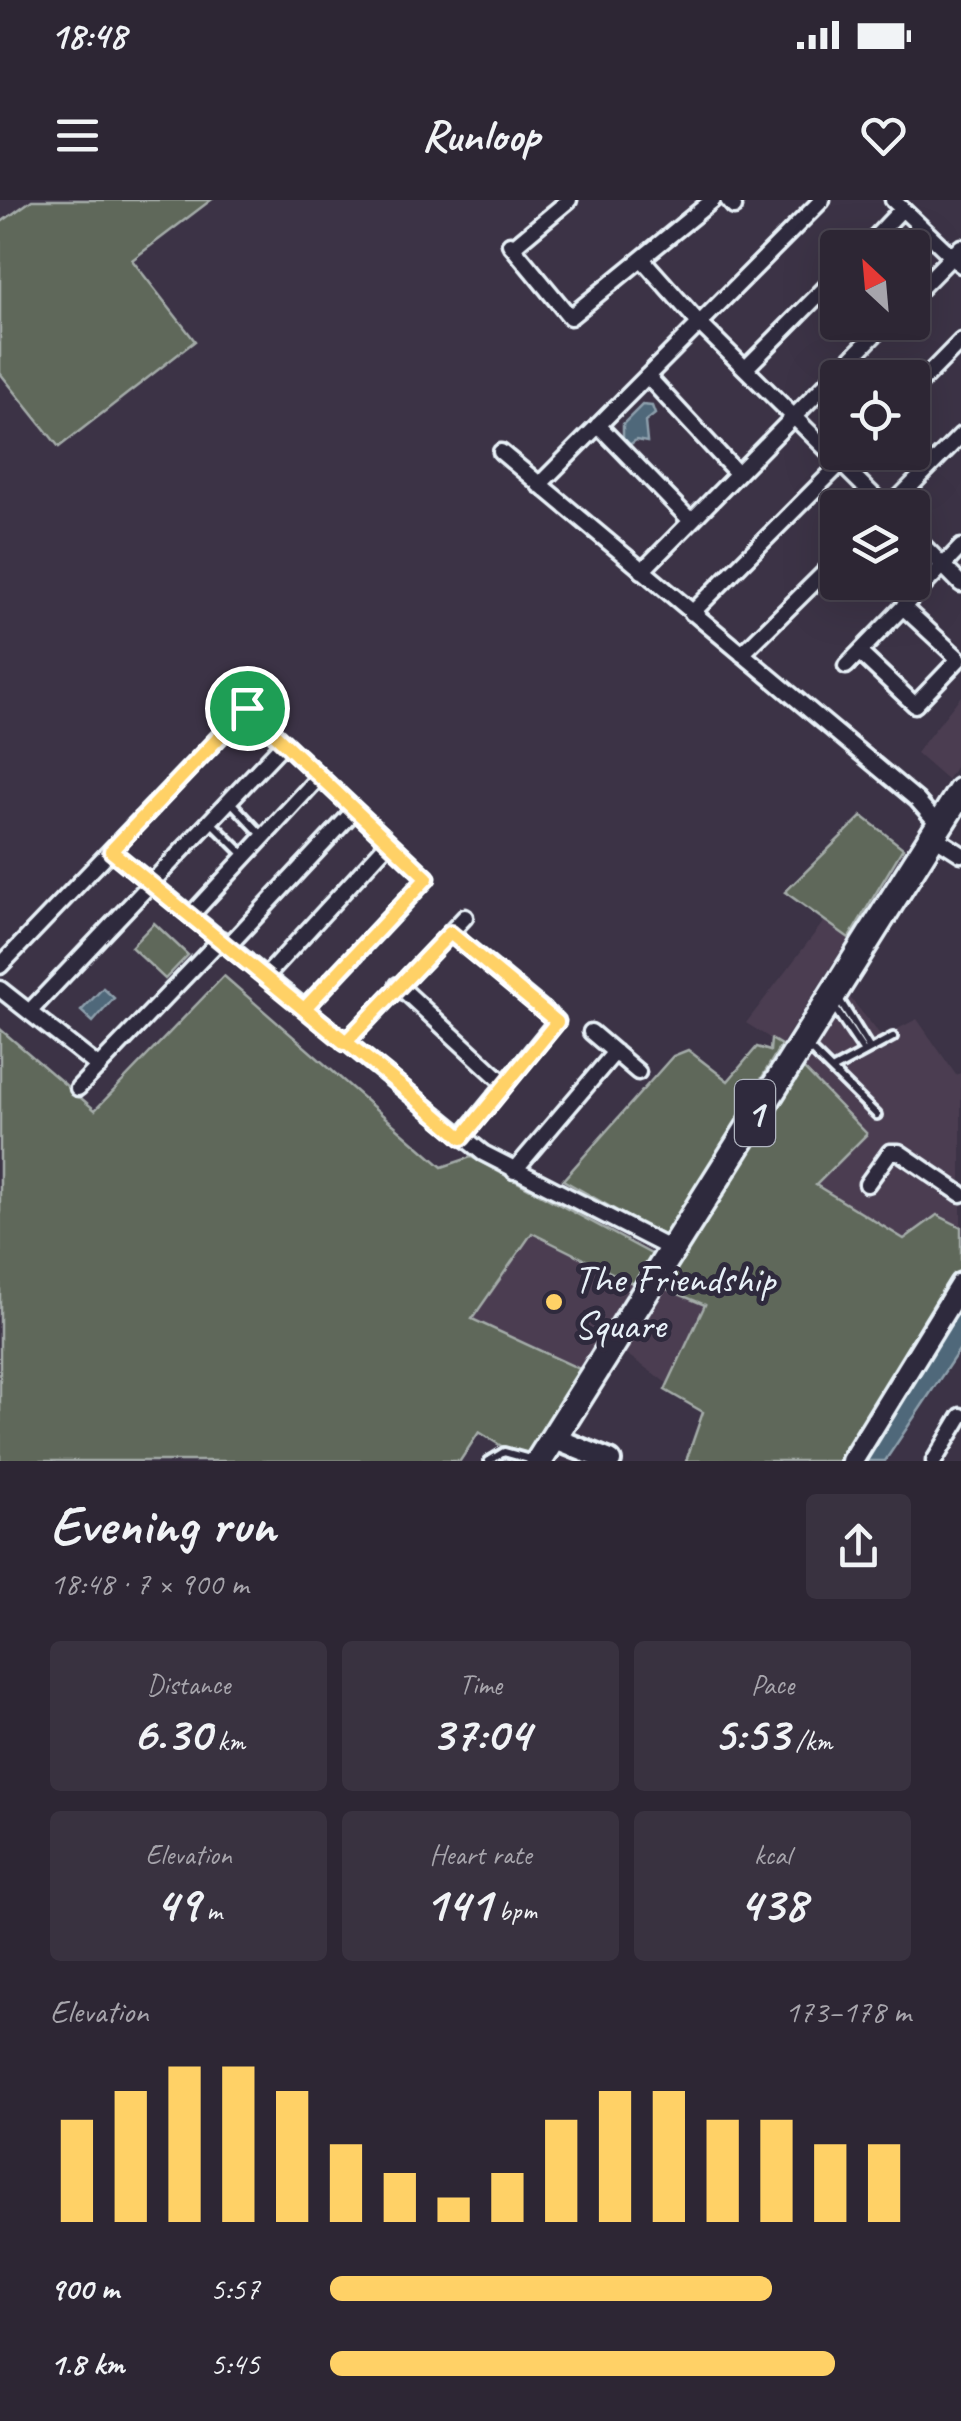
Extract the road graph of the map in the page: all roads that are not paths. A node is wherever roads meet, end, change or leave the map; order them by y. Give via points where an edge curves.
1 (569, 200) edge
2 (713, 200) edge
3 (822, 200) edge
4 (898, 204) edge
5 (878, 230) edge
6 (958, 256) edge
7 (642, 259) junction
8 (930, 281) edge
9 (820, 293) edge
10 (700, 323) junction
11 (870, 340) edge
12 (961, 341) edge
13 (746, 368) junction
14 (930, 372) edge
15 (647, 376) junction
16 (796, 416) junction
17 (598, 425) junction
18 (961, 435) edge
19 (820, 436) edge
20 (501, 452) dead end
21 (835, 470) edge
22 (857, 470) edge
23 (736, 472) junction
24 (539, 484) junction
25 (873, 490) edge
26 (906, 490) edge
27 (690, 520) junction
28 (961, 548) edge
29 (930, 552) edge
30 (944, 566) junction
31 (642, 571) junction
32 (820, 577) edge
33 (961, 584) edge
34 (903, 606) junction
35 (692, 612) junction
36 (860, 653) junction
37 (742, 654) junction
38 (846, 666) dead end
39 (284, 743) junction
40 (319, 777) junction
41 (961, 790) edge
42 (230, 801) junction
43 (354, 811) junction
44 (210, 821) junction
45 (936, 830) junction
46 (263, 836) junction
47 (388, 843) junction
48 (111, 851) junction
49 (961, 854) edge
50 (244, 856) junction
51 (153, 884) junction
52 (191, 915) junction
53 (465, 917) dead end
54 (450, 933) junction
55 (225, 942) junction
56 (0, 966) edge
57 (266, 976) junction
58 (398, 985) junction
59 (0, 989) edge
60 (831, 993) junction
61 (305, 1008) junction
62 (29, 1012) junction
63 (592, 1032) dead end
64 (893, 1037) dead end
65 (801, 1040) junction
66 (345, 1043) junction
67 (867, 1051) junction
68 (615, 1052) junction
69 (99, 1067) junction
70 (832, 1070) junction
71 (638, 1072) dead end
72 (504, 1083) junction
73 (78, 1088) dead end
74 (876, 1116) dead end
75 (462, 1138) junction
76 (514, 1170) junction
77 (867, 1184) dead end
78 (961, 1194) edge
79 (671, 1249) junction
80 (961, 1284) edge
81 (961, 1416) edge
82 (553, 1438) junction
83 (602, 1460) edge
84 (857, 1460) edge
85 (488, 1461) edge
86 (538, 1461) edge
87 (934, 1461) edge

1 - 7 street via 512,245 570,317
2 - 7 street
3 - 10 street
4 - 5 street
4 - 6 street
6 - 8 street
7 - 10 street
9 - 13 street
10 - 13 street
10 - 15 street
11 - 16 street
12 - 14 street
13 - 16 street
15 - 17 street
15 - 23 street
16 - 19 street
16 - 23 street
17 - 24 street
17 - 27 street
18 - 26 street
20 - 24 street
21 - 35 street
22 - 25 street
23 - 27 street
24 - 31 street
27 - 31 street
28 - 30 street
29 - 30 street
30 - 33 street
30 - 34 street
31 - 35 street
32 - 37 street
34 - 36 street
34 - 36 street via 959,659 915,705
35 - 37 street
36 - 38 street
37 - 45 street via 917,800
39 - 40 street
39 - 42 street
39 - 48 street via 247,708
40 - 43 street
40 - 46 street
41 - 45 highway, 1
42 - 44 street
42 - 46 lane
43 - 47 street
43 - 55 street
44 - 50 lane
44 - 51 street
45 - 49 street
45 - 60 highway, 1
46 - 50 street
47 - 57 street
47 - 61 street via 427,878
48 - 51 street
48 - 56 street
50 - 52 street
51 - 52 street
51 - 62 street
52 - 55 street
53 - 54 street
54 - 58 street
54 - 72 street via 557,1022
55 - 57 street
55 - 69 street
57 - 61 street
58 - 66 street
58 - 72 street
59 - 62 street
60 - 65 highway, 1
60 - 67 lane
61 - 66 street
62 - 69 street
63 - 68 street
64 - 67 lane
65 - 70 lane
65 - 79 highway, 1
66 - 75 street
67 - 70 lane
68 - 71 street
68 - 76 street
69 - 73 street
70 - 74 lane
72 - 75 street
75 - 76 street
76 - 79 street
77 - 78 street via 890,1152 899,1152
79 - 82 highway, 1
80 - 84 street
81 - 87 street
82 - 83 street
82 - 86 highway, 1
85 - 86 lane via 504,1452

